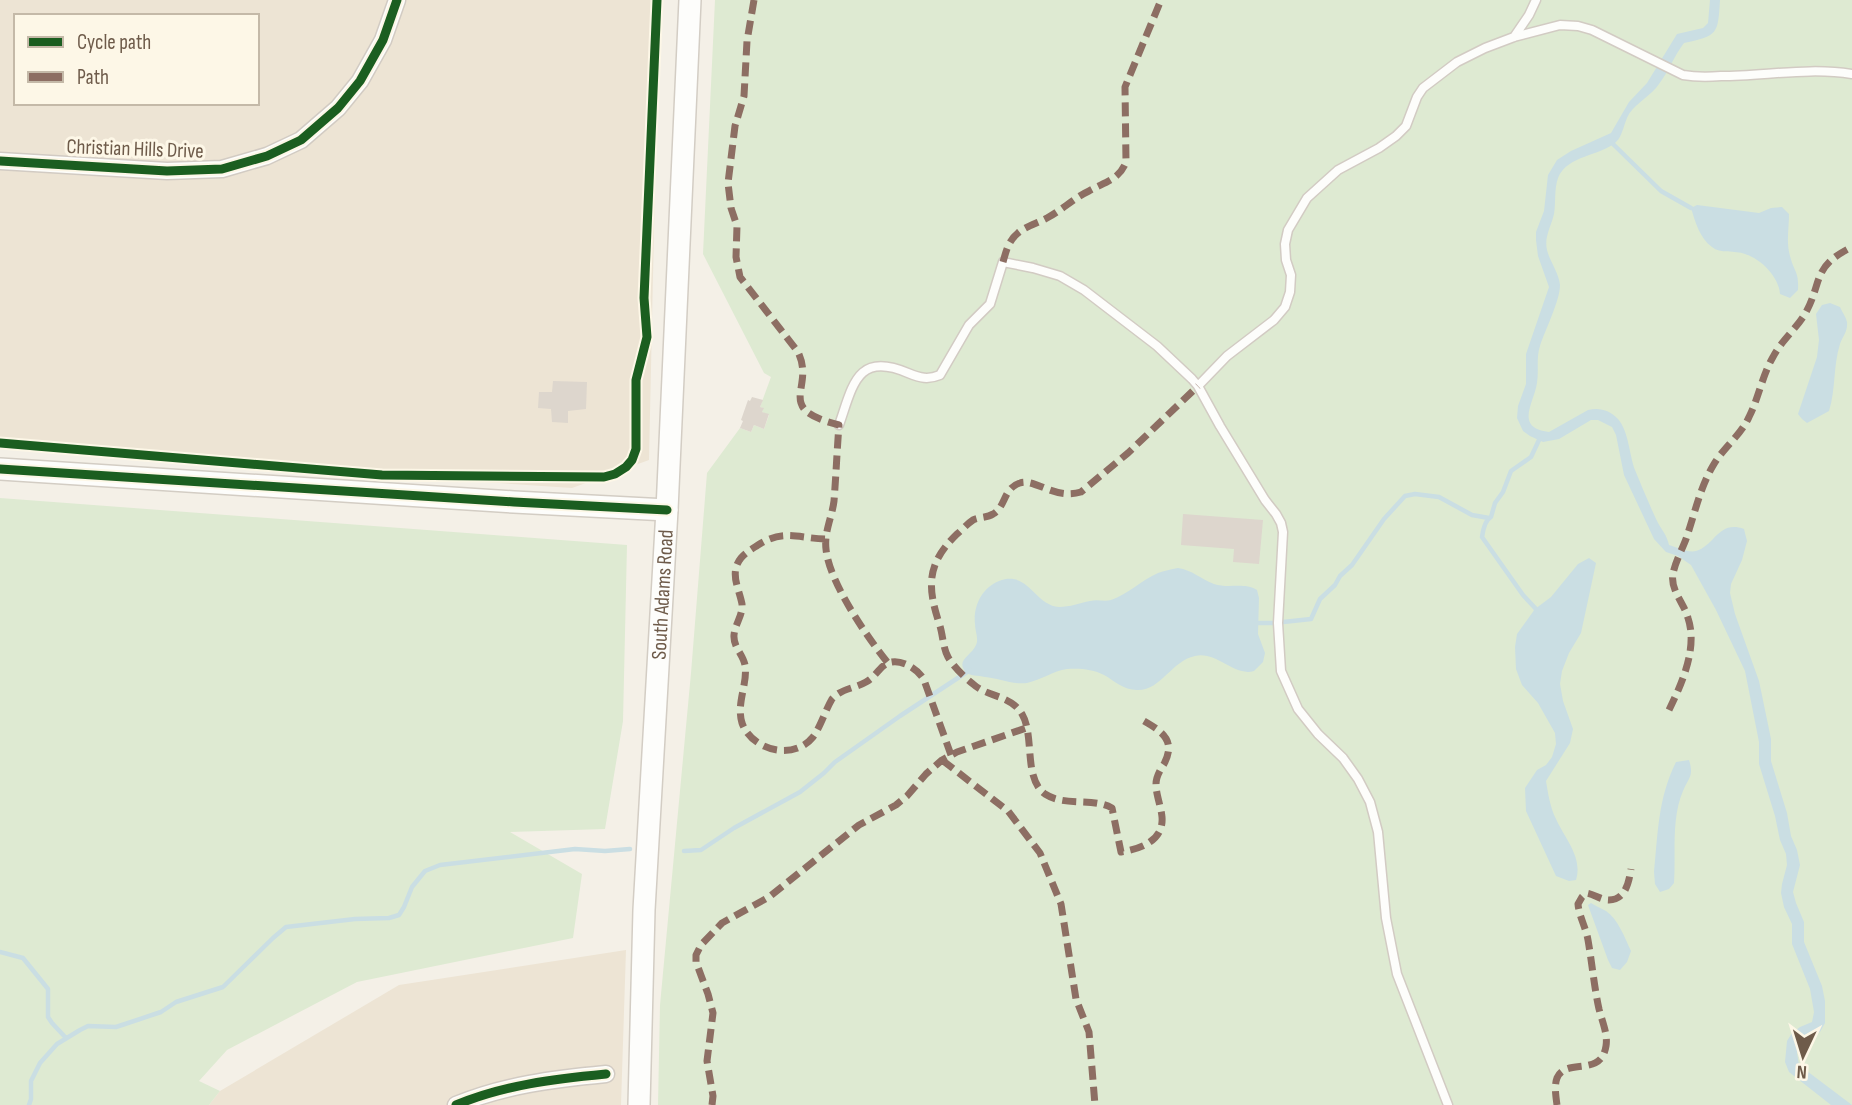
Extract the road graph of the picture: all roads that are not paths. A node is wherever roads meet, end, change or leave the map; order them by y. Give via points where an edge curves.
1 (397, 0) edge
2 (690, 0) edge
3 (1536, 0) edge
4 (1514, 37) junction
5 (1852, 74) edge
6 (0, 161) edge
7 (1198, 386) junction
8 (839, 425) dead end
9 (0, 469) edge
10 (667, 510) junction
11 (606, 1074) dead end
12 (492, 1099) edge
13 (456, 1105) edge
14 (639, 1105) edge
15 (1448, 1105) edge

1 - 6 street, Christian Hills Drive via 383,40 338,108 301,140 267,156 222,169 167,171
2 - 10 main road, South Adams Road
3 - 4 lane
4 - 5 lane via 1560,25 1578,26 1692,77
4 - 7 lane via 1485,47 1434,79 1417,97 1406,126 1396,136 1338,170 1307,198 1285,244 1291,275 1285,306
7 - 8 lane via 1157,346 1084,290 1060,276 1003,261 990,304 969,325 940,375 927,379 885,365 868,368 857,378
7 - 15 lane via 1281,523 1281,671 1298,709 1343,758 1370,802 1396,974
9 - 10 main road
10 - 14 main road, South Adams Road via 644,910
11 - 12 street via 537,1082
12 - 13 street

